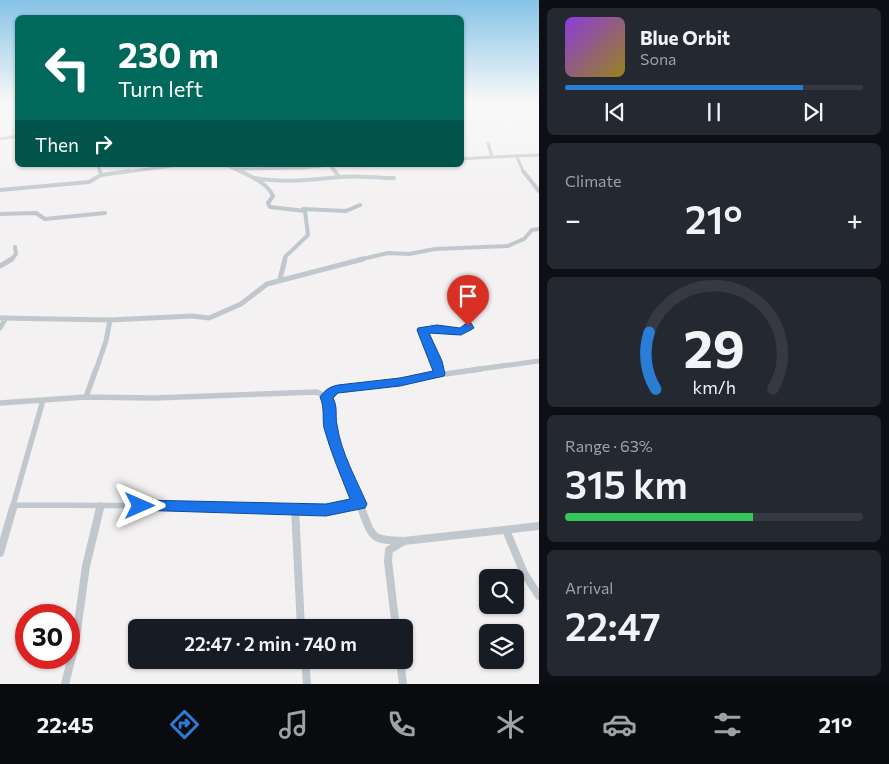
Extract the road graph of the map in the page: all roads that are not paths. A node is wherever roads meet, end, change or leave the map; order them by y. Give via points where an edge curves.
1 (15, 136) edge
2 (0, 138) edge
3 (488, 143) dead end
4 (539, 155) edge
5 (492, 157) junction
6 (517, 157) junction
7 (464, 159) edge
8 (99, 167) edge
9 (163, 167) edge
10 (230, 167) edge
11 (311, 167) edge
12 (331, 167) edge
13 (234, 169) junction
14 (101, 175) junction
15 (339, 177) junction
16 (255, 178) junction
17 (394, 178) dead end
18 (0, 190) edge
19 (539, 191) edge
20 (360, 205) dead end
21 (302, 209) junction
22 (105, 213) dead end
23 (0, 214) edge
24 (539, 229) edge
25 (15, 247) dead end
26 (0, 266) edge
27 (280, 279) junction
28 (0, 318) edge
29 (6, 318) junction
30 (110, 320) junction
31 (468, 326) dead end
32 (0, 328) edge
33 (539, 361) edge
34 (439, 374) junction
35 (86, 397) junction
36 (326, 397) junction
37 (43, 400) junction
38 (0, 403) edge
39 (13, 504) junction
40 (359, 504) junction
41 (101, 505) junction
42 (295, 508) junction
43 (539, 526) edge
44 (506, 530) junction
45 (404, 541) junction
46 (0, 553) edge
47 (539, 596) edge
48 (301, 619) edge
49 (395, 619) edge
50 (306, 669) edge
51 (401, 669) edge
52 (65, 684) edge
53 (307, 684) edge
54 (403, 684) edge

1 - 2 street
3 - 5 street
4 - 6 street
5 - 6 street
5 - 7 street
6 - 19 street
8 - 14 street
9 - 14 street
10 - 13 street
11 - 13 street
12 - 15 street
13 - 16 street
14 - 18 street via 90,182
15 - 16 street via 271,181
15 - 17 street
16 - 21 street via 273,193 268,203 270,207
20 - 21 street via 346,211
21 - 27 street via 306,215 308,235 285,257 285,269
22 - 23 street via 45,219 36,213
24 - 27 street via 508,246 388,254
25 - 26 street via 16,254
27 - 30 street via 267,284 241,304 209,318
28 - 29 street
29 - 30 street
29 - 32 street
30 - 35 street
31 - 34 street via 461,332 437,328 422,330
33 - 34 street
34 - 36 street via 338,389
35 - 36 street via 154,398 310,391
35 - 37 street
36 - 40 street via 330,404 333,433
37 - 38 street
37 - 39 street
39 - 41 street
39 - 46 street
40 - 42 street via 326,510
40 - 45 street via 372,535 381,540
41 - 42 street
41 - 52 street via 86,566 75,644
42 - 48 street
43 - 44 street
44 - 45 street
44 - 47 street
45 - 49 street via 394,545 388,556
50 - 53 street
51 - 54 street

